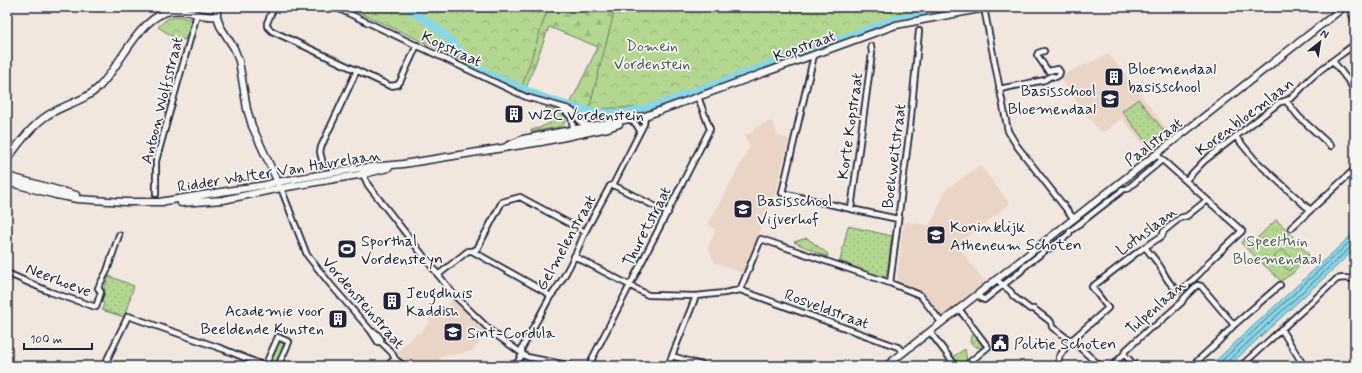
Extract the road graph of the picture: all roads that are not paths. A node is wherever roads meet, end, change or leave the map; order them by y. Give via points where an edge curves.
1 (217, 7) edge
2 (274, 7) edge
3 (335, 7) edge
4 (1344, 7) edge
5 (1349, 7) edge
6 (987, 8) edge
7 (179, 9) edge
8 (197, 14) junction
9 (217, 16) junction
10 (1355, 20) edge
11 (919, 31) dead end
12 (1355, 44) edge
13 (417, 45) junction
14 (871, 46) dead end
15 (1044, 51) dead end
16 (814, 55) junction
17 (1333, 61) junction
18 (357, 70) junction
19 (1048, 71) junction
20 (1051, 76) junction
21 (999, 89) junction
22 (1355, 93) edge
23 (698, 97) junction
24 (1287, 102) junction
25 (560, 107) junction
26 (645, 116) junction
27 (630, 120) junction
28 (580, 122) junction
29 (593, 126) junction
30 (640, 131) junction
31 (576, 132) junction
32 (1236, 137) junction
33 (1331, 146) dead end
34 (1157, 155) junction
35 (7, 159) edge
36 (1162, 160) junction
37 (323, 164) dead end
38 (1355, 169) edge
39 (362, 171) junction
40 (7, 176) edge
41 (1186, 180) junction
42 (7, 182) edge
43 (277, 182) junction
44 (613, 185) junction
45 (281, 188) junction
46 (156, 194) dead end
47 (93, 199) junction
48 (1207, 200) junction
49 (159, 202) junction
50 (851, 209) junction
51 (1310, 210) junction
52 (668, 213) junction
53 (898, 219) junction
54 (1074, 219) junction
55 (1291, 228) dead end
56 (585, 232) junction
57 (119, 235) dead end
58 (1145, 247) junction
59 (472, 252) junction
60 (574, 256) junction
61 (7, 273) edge
62 (438, 275) junction
63 (996, 279) junction
64 (1355, 279) edge
65 (890, 283) junction
66 (1003, 285) junction
67 (1280, 285) dead end
68 (630, 286) junction
69 (740, 290) junction
70 (978, 295) junction
71 (696, 296) junction
72 (550, 297) junction
73 (959, 309) junction
74 (942, 322) junction
75 (1234, 325) junction
76 (1281, 329) junction
77 (930, 332) junction
78 (903, 352) junction
79 (1124, 354) junction
80 (522, 355) junction
81 (672, 356) junction
82 (401, 365) edge
83 (104, 366) edge
84 (265, 366) edge
85 (278, 366) edge
86 (387, 366) edge
87 (515, 366) edge
88 (572, 366) edge
89 (590, 366) edge
90 (668, 366) edge
91 (704, 366) edge
92 (886, 366) edge
93 (956, 366) edge
94 (965, 366) edge
95 (1056, 366) edge
96 (1100, 366) edge
97 (1112, 366) edge
98 (1135, 366) edge
99 (1192, 366) edge
100 (1241, 366) edge
101 (1304, 366) edge

1 - 9 main road, Vordensteinstraat
2 - 18 street via 267,23 272,30
3 - 13 street, Kopstraat
4 - 34 main road, Paalstraat
5 - 10 main road
6 - 16 main road, Kopstraat via 896,25
6 - 21 street
7 - 8 main road
7 - 35 main road via 165,12 152,20 99,87 38,123
8 - 9 main road via 206,17
8 - 46 street, Antoon Wolfsstraat via 156,161
9 - 43 main road, Vordensteinstraat via 239,61 252,126
11 - 53 street, Boekweitstraat
12 - 17 street, Korenbloemlaan
13 - 18 street via 397,85 390,86
13 - 25 street, Kopstraat via 526,97
14 - 50 street, Korte Kopstraat
15 - 19 street via 1038,52 1037,55
16 - 23 main road, Kopstraat
16 - 50 street via 782,192
17 - 22 street
17 - 24 street, Korenbloemlaan
18 - 37 street via 321,147
19 - 20 street
19 - 20 street via 1058,69 1060,72 1056,77
20 - 21 street via 1046,80
21 - 54 street via 1008,131
23 - 26 main road, Kopstraat
23 - 52 street, Thuretstraat via 710,129
24 - 32 street, Korenbloemlaan via 1280,102
24 - 33 street via 1299,117
25 - 28 street, Kopstraat via 572,111
25 - 31 street via 571,117
26 - 27 main road, Kopstraat
26 - 30 street, Gelmelenstraat
27 - 29 main road, Ridder Walter Van Havrelaan
27 - 30 street
27 - 31 main road, Ridder Walter Van Havrelaan via 608,128
28 - 29 street, Kopstraat
28 - 31 street
29 - 31 main road, Ridder Walter Van Havrelaan
30 - 44 street, Gelmelenstraat
31 - 39 main road, Ridder Walter Van Havrelaan via 523,139 507,146
32 - 41 street, Korenbloemlaan via 1204,161
32 - 51 street via 1255,160
34 - 36 street
34 - 54 main road, Paalstraat
36 - 41 street
36 - 66 street, Paalstraat
38 - 51 street
39 - 43 main road, Ridder Walter Van Havrelaan
39 - 45 main road, Ridder Walter Van Havrelaan
39 - 62 street via 368,185
40 - 47 main road, Ridder Walter Van Havrelaan
41 - 48 street
42 - 47 main road, Ridder Walter Van Havrelaan via 56,195
43 - 45 main road, Vordensteinstraat
43 - 49 main road, Ridder Walter Van Havrelaan
44 - 52 street
44 - 56 street, Gelmelenstraat via 610,186
45 - 49 main road, Ridder Walter Van Havrelaan via 223,200
45 - 82 street, Vordensteinstraat via 307,255
47 - 49 main road, Ridder Walter Van Havrelaan
48 - 58 street, Lotuslaan via 1164,230 1162,236
48 - 58 street, Tulpenlaan via 1242,231 1196,277 1178,290 1174,288
50 - 53 street
51 - 55 street
52 - 68 street, Thuretstraat
53 - 65 street, Boekweitstraat
54 - 63 main road, Paalstraat
56 - 59 street via 520,197 502,202 477,248
56 - 60 street, Gelmelenstraat
57 - 61 street, Neerhoeve via 107,271 98,288 101,292 96,307 50,292
58 - 66 street, Lotuslaan via 1092,287 1108,308 1074,338 1068,339 1052,327 1051,322 1034,309 1030,309
59 - 62 street via 468,252
59 - 72 street via 548,293
60 - 68 street
60 - 72 street, Gelmelenstraat
62 - 80 street via 479,320
63 - 66 street
63 - 70 main road, Paalstraat
64 - 76 street via 1337,279
65 - 69 street via 761,239
65 - 74 street via 920,296
66 - 70 street, Paalstraat via 984,300
67 - 75 street
68 - 71 street via 648,295
68 - 89 street, Thuretstraat
69 - 71 street
69 - 78 street, Rosveldstraat via 898,347
70 - 73 main road, Paalstraat
71 - 81 street
72 - 80 street, Gelmelenstraat via 522,348
73 - 74 main road, Paalstraat
73 - 94 street via 988,347
74 - 77 main road, Paalstraat
75 - 79 street, Tulpenlaan via 1201,286 1197,285
75 - 99 street
76 - 100 street
76 - 101 street
77 - 78 main road, Paalstraat
77 - 93 street
78 - 92 main road, Paalstraat
79 - 97 street, Tulpenlaan
79 - 98 street
80 - 87 street, Gelmelenstraat
80 - 88 street
81 - 90 street
81 - 91 street
82 - 86 street via 392,361
83 - 84 street via 128,316
84 - 85 street via 278,337 289,342
95 - 96 street via 1068,344 1077,345

